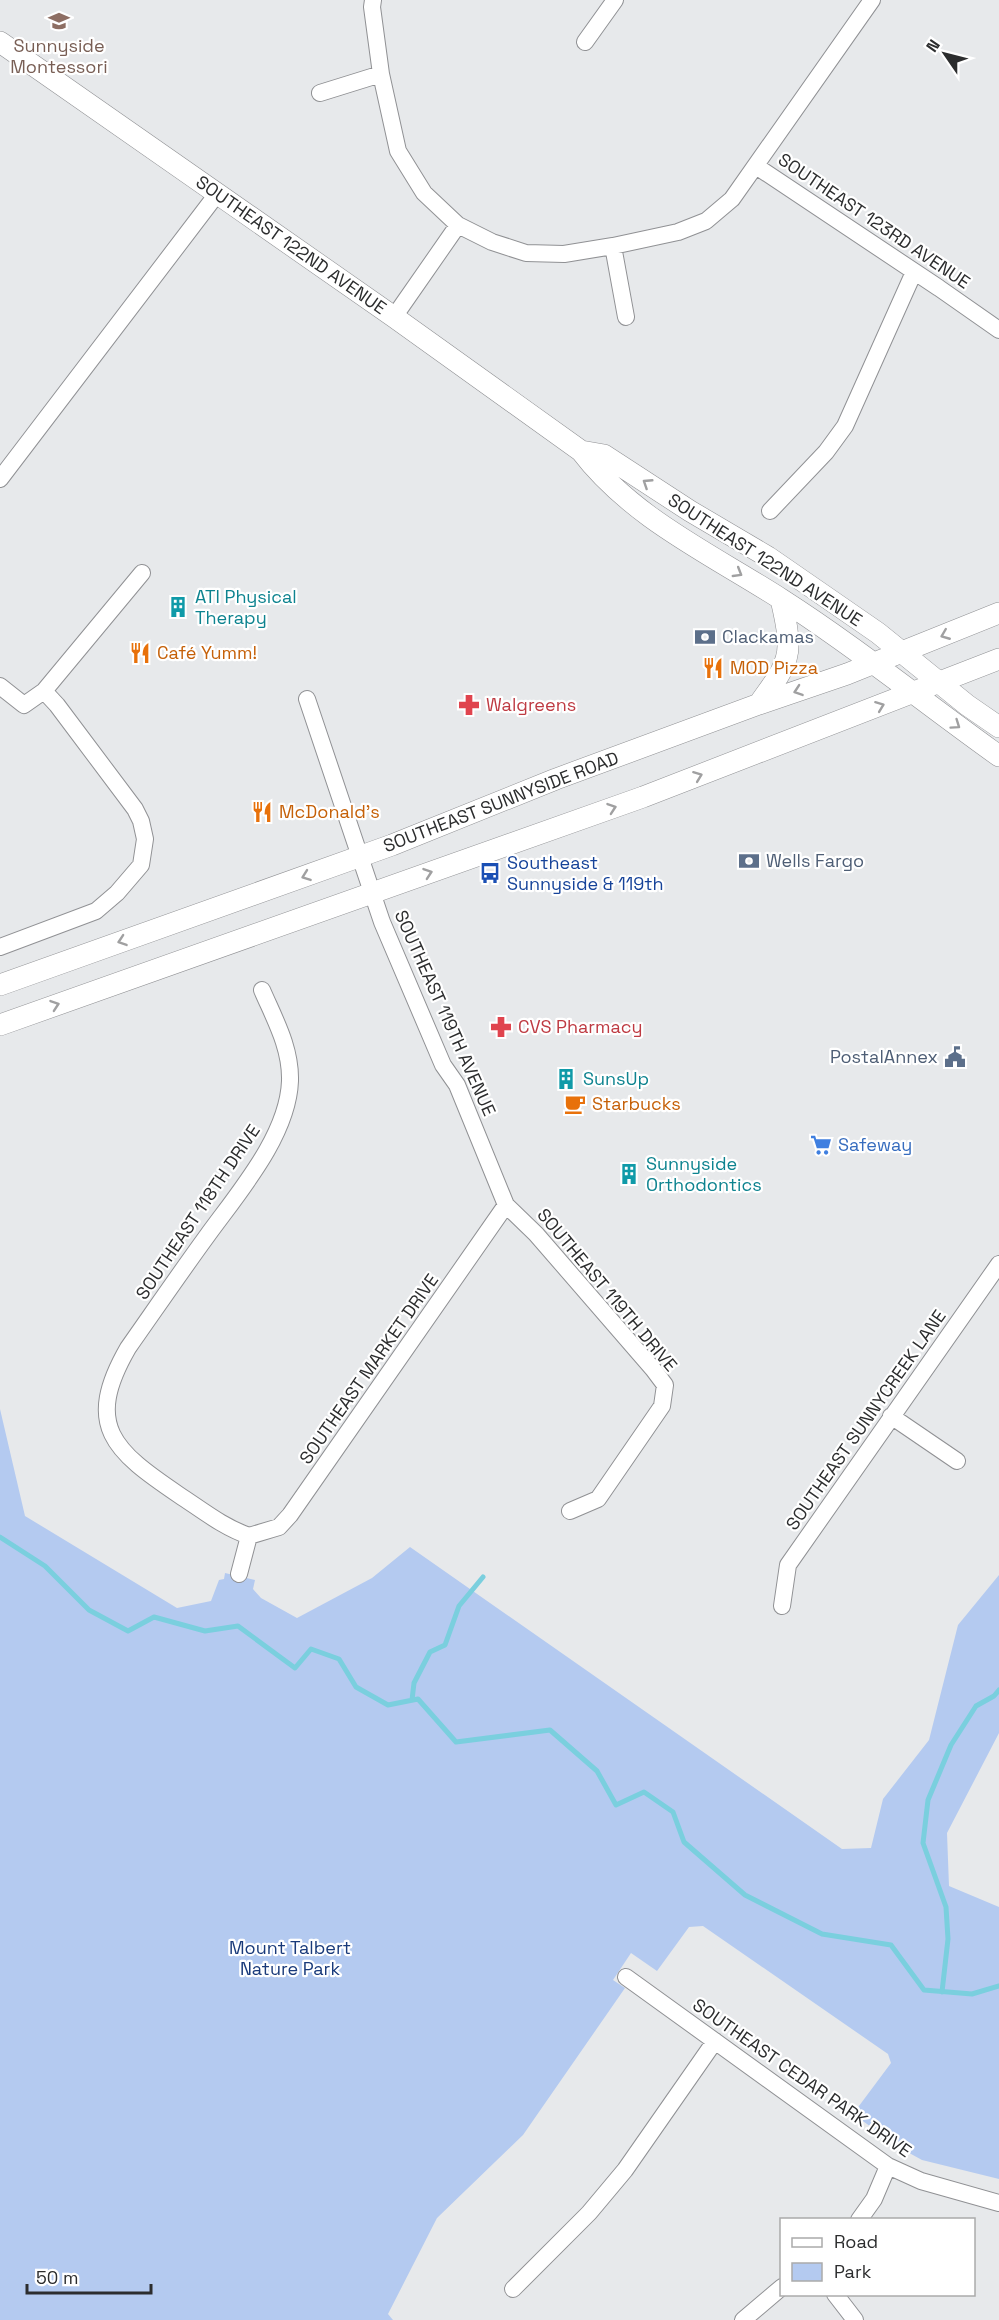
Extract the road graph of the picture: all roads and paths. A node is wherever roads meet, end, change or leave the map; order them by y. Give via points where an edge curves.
1 (373, 0) edge
2 (615, 0) edge
3 (872, 0) edge
4 (0, 42) edge
5 (585, 42) dead end
6 (381, 74) junction
7 (320, 93) dead end
8 (756, 166) junction
9 (217, 194) junction
10 (458, 225) junction
11 (613, 246) junction
12 (914, 272) junction
13 (394, 317) junction
14 (626, 317) dead end
15 (999, 330) edge
16 (581, 450) junction
17 (0, 479) edge
18 (770, 511) dead end
19 (142, 573) dead end
20 (781, 599) junction
21 (999, 613) edge
22 (902, 652) junction
23 (999, 659) edge
24 (873, 664) junction
25 (939, 683) junction
26 (0, 686) edge
27 (44, 691) junction
28 (912, 693) junction
29 (307, 699) dead end
30 (759, 704) junction
31 (999, 727) edge
32 (999, 756) edge
33 (361, 856) junction
34 (373, 893) junction
35 (0, 946) edge
36 (0, 985) edge
37 (262, 990) dead end
38 (0, 1024) edge
39 (506, 1205) junction
40 (999, 1264) edge
41 (891, 1416) junction
42 (957, 1461) dead end
43 (570, 1511) dead end
44 (249, 1536) junction
45 (239, 1574) dead end
46 (782, 1606) dead end
47 (626, 1977) dead end
48 (715, 2041) junction
49 (888, 2166) junction
50 (999, 2203) edge
51 (860, 2218) edge
52 (513, 2289) dead end
53 (780, 2289) edge
54 (836, 2296) edge
55 (743, 2320) edge
56 (855, 2320) edge

1 - 6 street
2 - 5 street
3 - 8 street
4 - 9 main road, SOUTHEAST 122ND AVENUE
6 - 7 street
6 - 10 street via 398,151 423,193
8 - 11 street via 732,199 706,221 678,232
8 - 12 street, SOUTHEAST 123RD AVENUE
9 - 13 main road, SOUTHEAST 122ND AVENUE
9 - 17 street
10 - 11 street via 526,253 564,254
10 - 13 street
11 - 14 street
12 - 15 street, SOUTHEAST 123RD AVENUE
12 - 18 street via 845,426
13 - 16 main road, SOUTHEAST 122ND AVENUE
16 -> 20 main road, SOUTHEAST 122ND AVENUE via 595,469 646,514
22 -> 16 main road, SOUTHEAST 122ND AVENUE via 768,557 604,455
19 - 27 street
20 - 24 main road, SOUTHEAST 122ND AVENUE
20 - 30 main road via 789,645 787,655
21 -> 22 main road, SOUTHEAST SUNNYSIDE ROAD
22 - 24 main road, SOUTHEAST SUNNYSIDE ROAD
22 - 25 main road, SOUTHEAST 122ND AVENUE
23 - 25 main road
24 - 28 main road, SOUTHEAST 122ND AVENUE
24 -> 30 main road, SOUTHEAST SUNNYSIDE ROAD
25 - 28 main road
25 - 31 main road, SOUTHEAST 122ND AVENUE
26 - 27 street via 24,705
27 - 35 street via 135,809 145,839 141,865 96,911
28 -> 32 main road, SOUTHEAST 122ND AVENUE
34 -> 28 main road via 643,797
29 - 33 street, SOUTHEAST 119TH AVENUE
30 - 33 main road, SOUTHEAST SUNNYSIDE ROAD
33 - 34 street, SOUTHEAST 119TH AVENUE
33 -> 36 main road, SOUTHEAST SUNNYSIDE ROAD
38 -> 34 main road
34 - 39 street, SOUTHEAST 119TH AVENUE via 382,922 444,1065 458,1085
37 - 44 street, SOUTHEAST 118TH DRIVE via 289,1057 287,1101 277,1131 128,1348 106,1397 112,1435 138,1467 229,1529
39 - 43 street, SOUTHEAST 119TH DRIVE via 536,1234 664,1385 662,1406 598,1499
39 - 44 street, SOUTHEAST MARKET DRIVE via 290,1515 279,1527
40 - 41 street, SOUTHEAST SUNNYCREEK LANE
41 - 42 street
41 - 46 street, SOUTHEAST SUNNYCREEK LANE via 788,1565
44 - 45 street
47 - 48 street, SOUTHEAST CEDAR PARK DRIVE
48 - 49 street, SOUTHEAST CEDAR PARK DRIVE
48 - 52 street via 625,2170 589,2213
49 - 50 street, SOUTHEAST CEDAR PARK DRIVE via 921,2181
49 - 51 street via 874,2199
53 - 55 street
54 - 56 street

